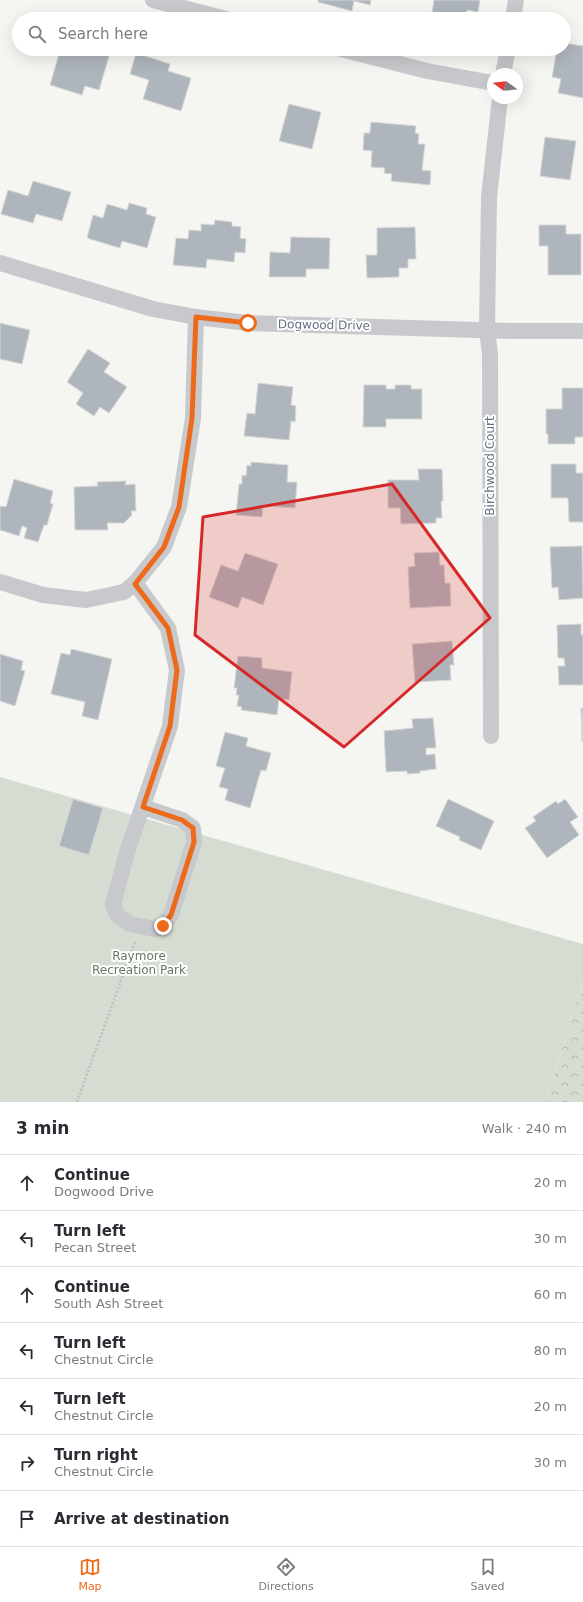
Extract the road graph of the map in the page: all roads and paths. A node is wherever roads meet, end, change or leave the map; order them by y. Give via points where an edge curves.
1 (153, 0) edge
2 (516, 0) edge
3 (199, 12) edge
4 (514, 12) edge
5 (368, 56) edge
6 (507, 56) edge
7 (504, 68) edge
8 (487, 82) edge
9 (499, 104) edge
10 (0, 263) edge
11 (196, 317) junction
12 (487, 330) junction
13 (583, 331) edge
14 (0, 582) edge
15 (135, 584) junction
16 (491, 736) dead end
17 (143, 807) junction
18 (140, 926) junction
19 (77, 1102) edge

1 - 3 street
2 - 4 street
5 - 8 street via 427,71
6 - 7 street
9 - 12 street, Birchwood Court via 489,197
10 - 11 street, Dogwood Drive via 153,308
11 - 12 street, Dogwood Drive via 248,323
11 - 15 street via 192,418 179,507 164,547
12 - 13 street, Dogwood Drive
12 - 16 street, Birchwood Court via 490,354
14 - 15 street via 43,595 86,600 124,592
15 - 17 street via 168,628 177,670 170,726
17 - 18 street via 113,905 118,916 130,924
17 - 18 street via 182,820 193,828 194,842 171,915 163,926 155,929
18 - 19 path

